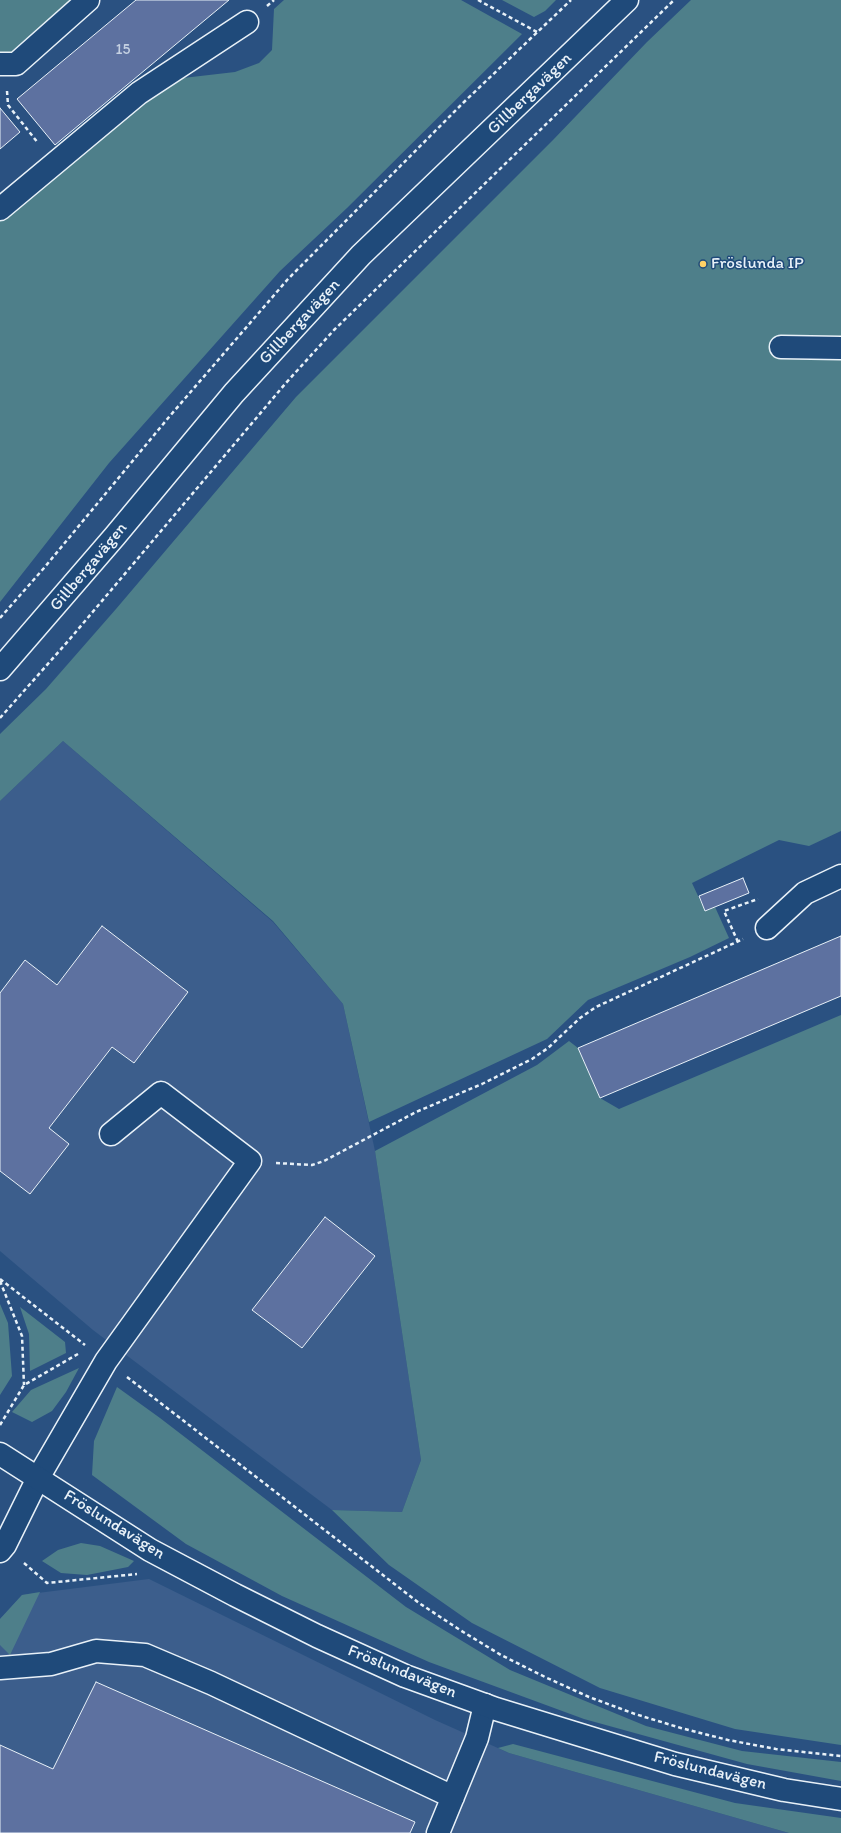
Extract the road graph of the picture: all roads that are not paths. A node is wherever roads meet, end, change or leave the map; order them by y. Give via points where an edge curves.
1 (88, 0) edge
2 (627, 0) edge
3 (247, 22) dead end
4 (2, 64) edge
5 (0, 209) edge
6 (781, 347) dead end
7 (841, 348) edge
8 (0, 669) edge
9 (841, 876) edge
10 (768, 928) road end
11 (111, 1134) dead end
12 (0, 1454) edge
13 (38, 1478) junction
14 (2, 1548) edge
15 (0, 1668) edge
16 (485, 1705) junction
17 (453, 1798) junction
18 (841, 1799) edge
19 (438, 1833) edge

1 - 4 street via 16,64
2 - 8 street, Gillbergavägen via 361,255 234,393
3 - 5 street via 139,94
6 - 7 street
9 - 10 street via 805,893
11 - 13 street via 161,1093 250,1161 106,1361
12 - 13 street, Fröslundavägen
13 - 14 street
13 - 16 street, Fröslundavägen via 150,1550 317,1636 405,1676
15 - 17 street via 51,1664 96,1651 145,1655 211,1683
16 - 17 street via 477,1738
16 - 18 street, Fröslundavägen via 675,1764 784,1790
17 - 19 street

